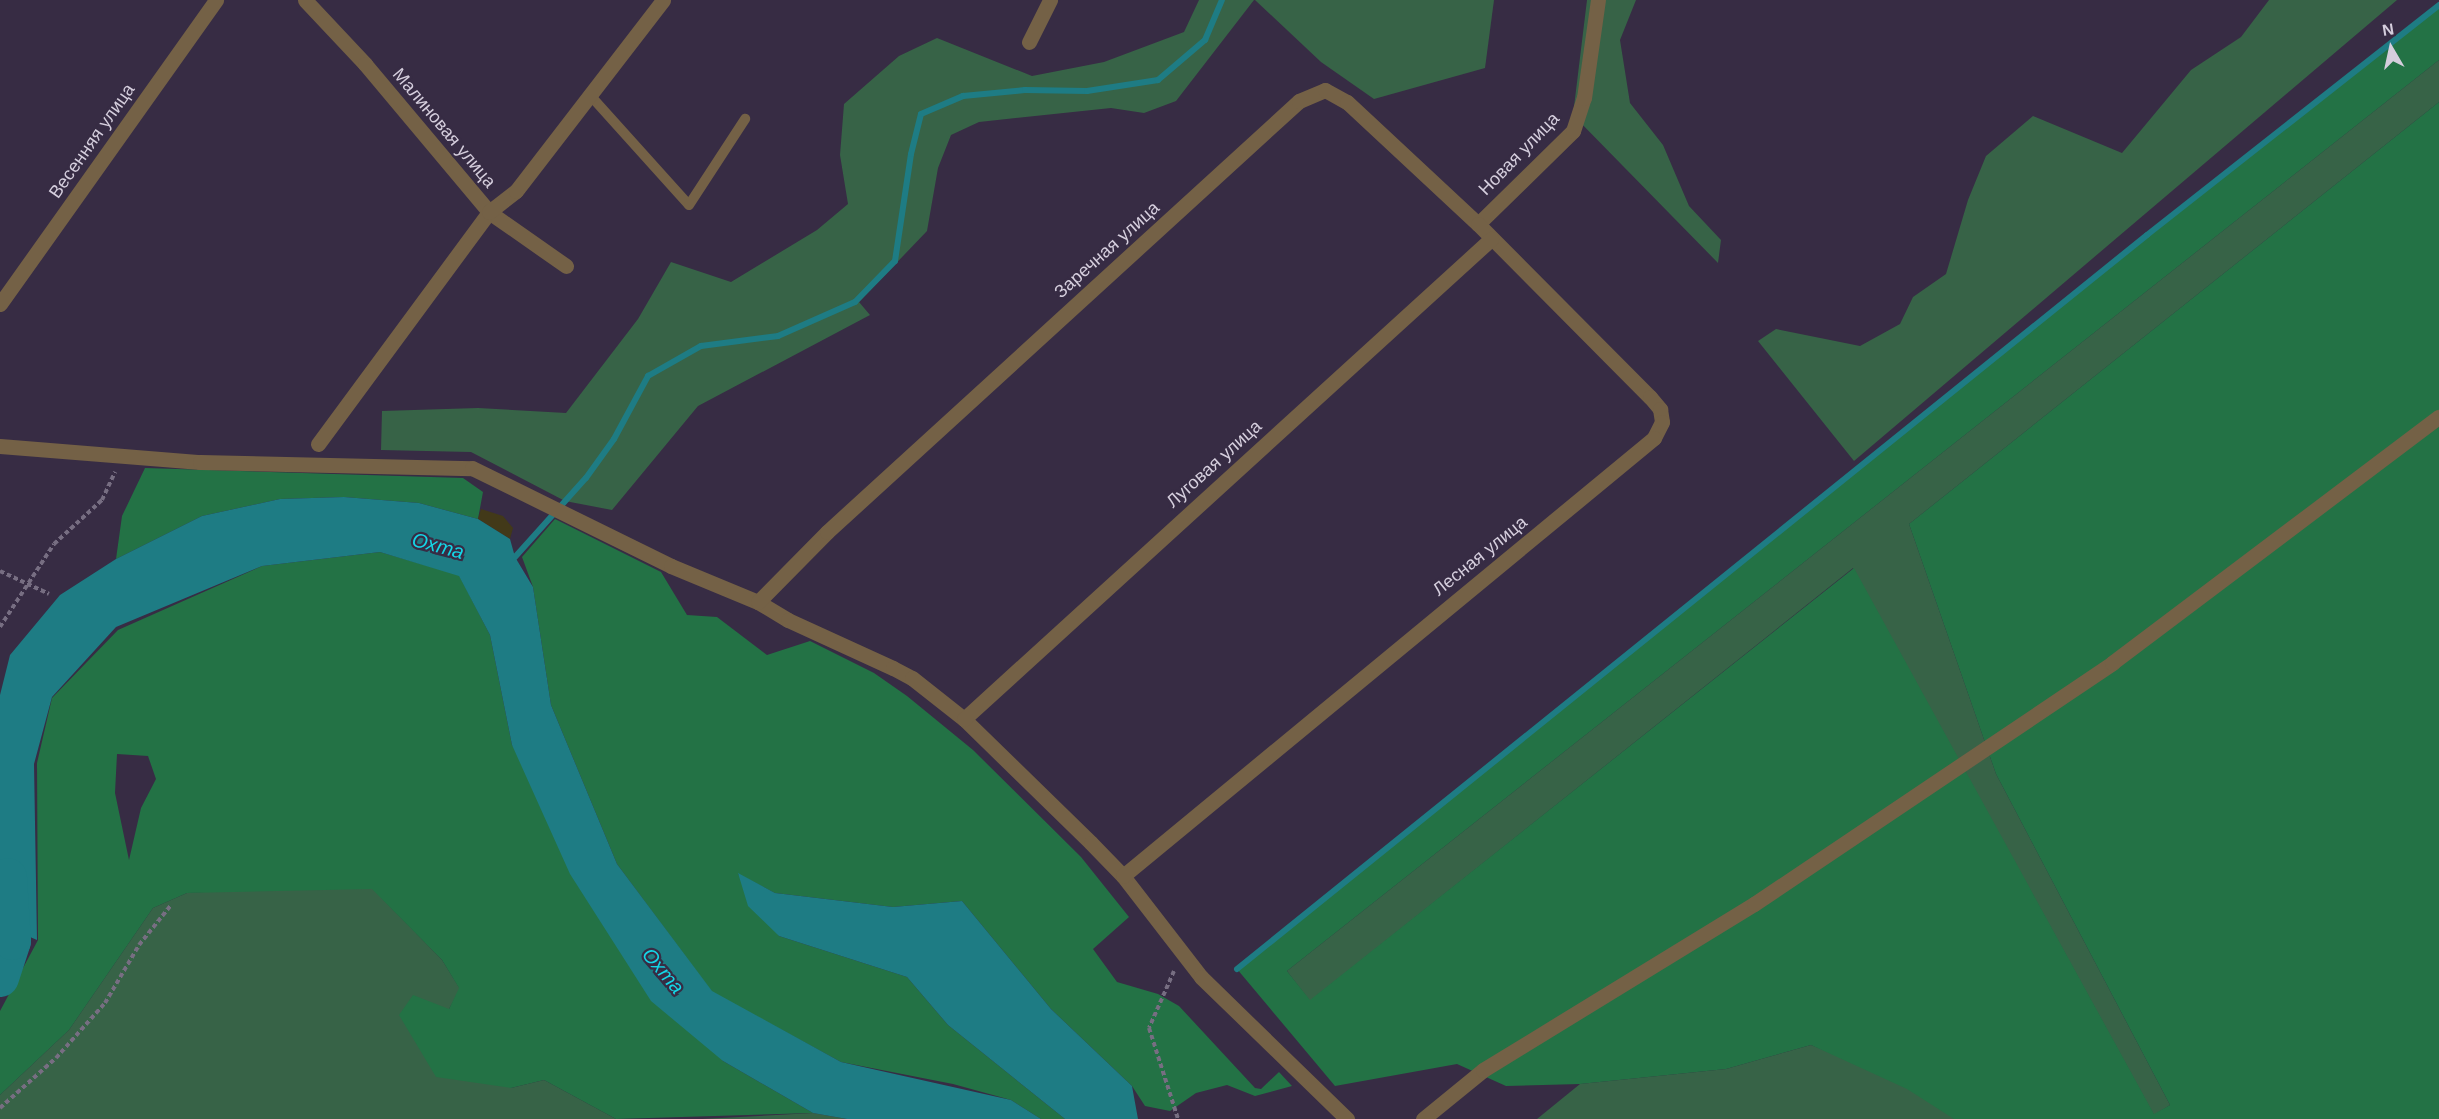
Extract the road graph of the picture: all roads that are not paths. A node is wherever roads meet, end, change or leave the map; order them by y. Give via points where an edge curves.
1 (216, 0) edge
2 (305, 0) edge
3 (663, 0) edge
4 (1050, 0) edge
5 (1598, 0) edge
6 (1029, 42) dead end
7 (589, 94) junction
8 (745, 119) dead end
9 (489, 212) junction
10 (1478, 224) junction
11 (1491, 239) junction
12 (566, 266) dead end
13 (0, 304) edge
14 (2439, 417) edge
15 (318, 444) dead end
16 (0, 446) edge
17 (758, 602) junction
18 (964, 719) junction
19 (1124, 876) junction
20 (1347, 1119) edge
21 (1423, 1119) edge

1 - 13 street, Весенняя улица
2 - 9 street, Малиновая улица via 366,64
3 - 7 street
4 - 6 street
5 - 10 street, Новая улица via 1584,98 1573,131
7 - 8 lane via 689,205
7 - 9 street via 516,191
9 - 12 street, Малиновая улица
9 - 15 street
10 - 11 street, Заречная улица
10 - 17 street, Заречная улица via 1347,102 1325,90 1313,93 1299,101 827,532
11 - 18 street, Луговая улица
11 - 19 street, Лесная улица via 1650,397 1659,409 1659,430
14 - 21 street via 2112,663 1755,904 1483,1070
16 - 17 street via 200,462 472,468 671,566
17 - 18 street via 912,678
18 - 19 street
19 - 20 street via 1201,977

